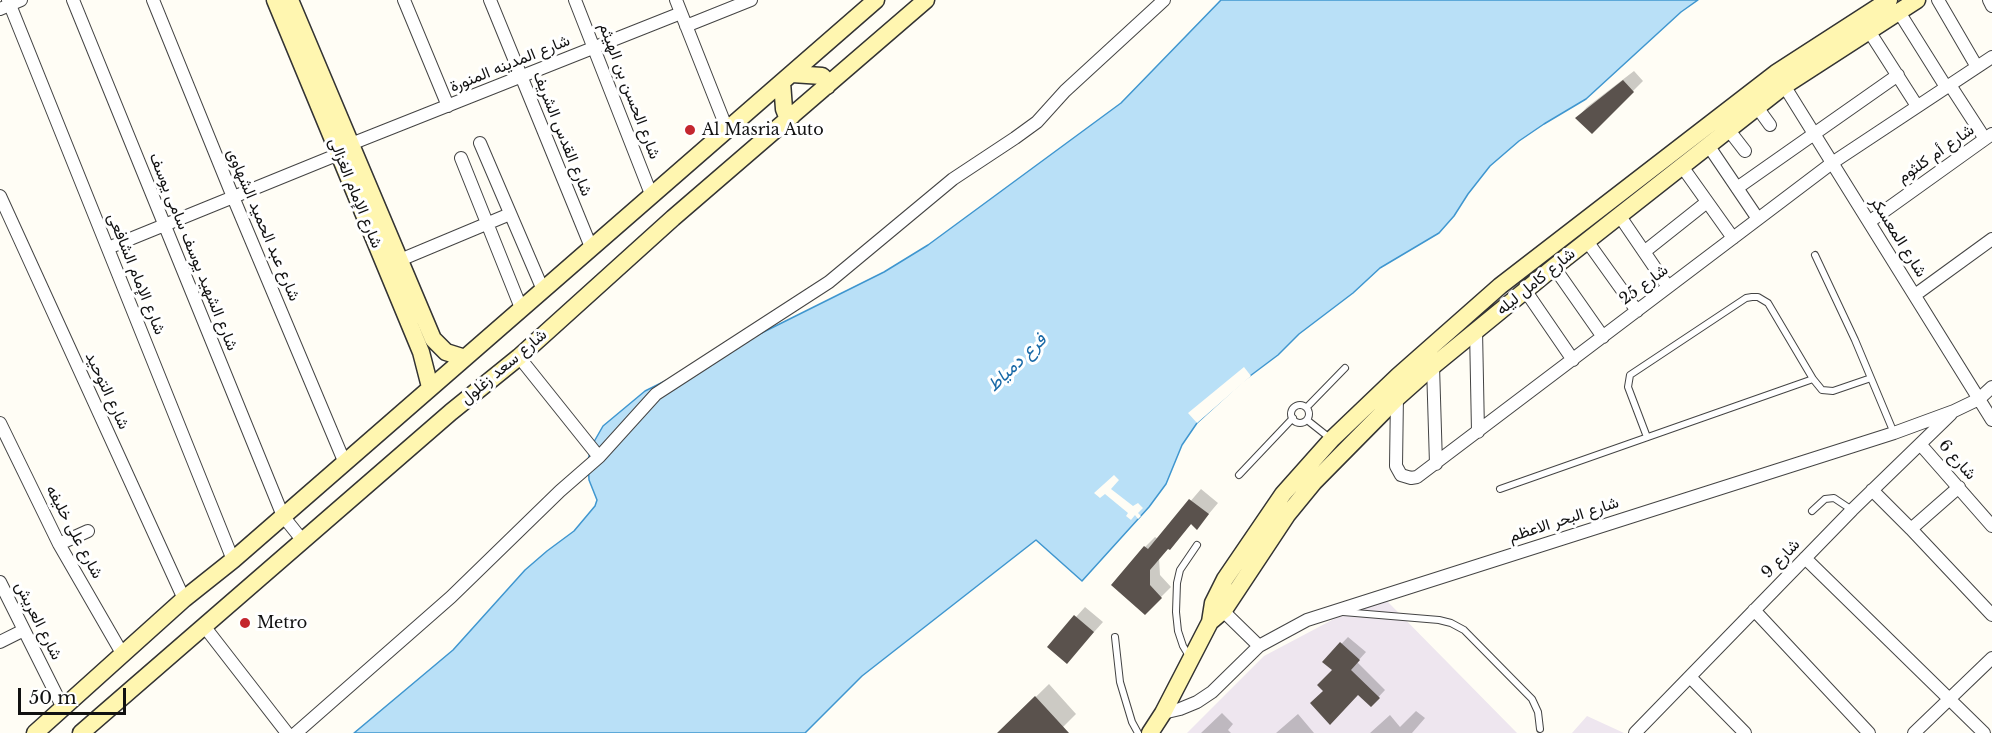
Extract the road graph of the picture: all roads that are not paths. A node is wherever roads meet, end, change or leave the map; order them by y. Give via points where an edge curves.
1 (73, 0) edge
2 (153, 0) edge
3 (275, 0) edge
4 (290, 0) edge
5 (404, 0) edge
6 (490, 0) edge
7 (575, 0) edge
8 (676, 0) edge
9 (751, 0) edge
10 (876, 0) edge
11 (926, 0) edge
12 (1164, 0) edge
13 (1917, 0) edge
14 (1938, 0) edge
15 (1989, 0) edge
16 (10, 4) edge
17 (1894, 6) edge
18 (1992, 6) edge
19 (681, 13) junction
20 (686, 26) junction
21 (1869, 31) junction
22 (595, 47) junction
23 (1992, 57) edge
24 (1977, 67) junction
25 (1898, 75) junction
26 (521, 77) junction
27 (787, 78) junction
28 (1780, 79) junction
29 (827, 86) junction
30 (1948, 86) junction
31 (448, 106) junction
32 (1757, 106) junction
33 (1917, 106) junction
34 (792, 116) junction
35 (1770, 125) dead end
36 (727, 129) junction
37 (1728, 129) junction
38 (1814, 134) junction
39 (1989, 137) edge
40 (480, 143) dead end
41 (1708, 145) junction
42 (345, 149) junction
43 (1745, 151) dead end
44 (460, 158) dead end
45 (1832, 163) junction
46 (1681, 165) junction
47 (1737, 188) junction
48 (651, 194) junction
49 (0, 196) edge
50 (233, 197) junction
51 (1707, 202) junction
52 (510, 214) junction
53 (1619, 215) junction
54 (1758, 219) junction
55 (1869, 222) junction
56 (487, 224) junction
57 (164, 225) junction
58 (1733, 238) junction
59 (1992, 239) edge
60 (1587, 241) junction
61 (591, 247) junction
62 (108, 248) junction
63 (1644, 252) junction
64 (1815, 255) dead end
65 (400, 260) junction
66 (1554, 267) junction
67 (1668, 287) junction
68 (543, 290) junction
69 (1525, 291) junction
70 (1914, 295) junction
71 (521, 308) junction
72 (1637, 311) junction
73 (1476, 330) junction
74 (1603, 337) junction
75 (519, 357) junction
76 (465, 358) junction
77 (1572, 360) junction
78 (1433, 366) junction
79 (1345, 368) dead end
80 (1398, 376) junction
81 (1871, 378) junction
82 (1813, 379) junction
83 (430, 387) junction
84 (1992, 387) edge
85 (1397, 398) junction
86 (1979, 399) junction
87 (1306, 407) junction
88 (1954, 411) junction
89 (1293, 418) junction
90 (1306, 420) junction
91 (1992, 420) edge
92 (0, 423) edge
93 (1478, 432) junction
94 (1894, 433) junction
95 (1647, 437) junction
96 (1338, 444) junction
97 (1920, 444) junction
98 (599, 457) junction
99 (344, 461) junction
100 (1436, 464) junction
101 (1239, 475) dead end
102 (1959, 487) junction
103 (1500, 489) dead end
104 (1872, 490) junction
105 (1852, 510) junction
106 (1812, 511) dead end
107 (283, 516) junction
108 (1992, 526) edge
109 (1911, 529) junction
110 (88, 531) dead end
111 (303, 541) junction
112 (59, 544) junction
113 (1197, 545) dead end
114 (1804, 558) junction
115 (233, 560) junction
116 (0, 582) edge
117 (184, 599) junction
118 (1219, 607) junction
119 (1989, 607) edge
120 (1754, 610) junction
121 (1331, 611) junction
122 (204, 626) junction
123 (24, 630) junction
124 (1115, 637) dead end
125 (0, 642) edge
126 (1258, 646) junction
127 (123, 655) junction
128 (1992, 658) edge
129 (1191, 659) junction
130 (1690, 677) junction
131 (1949, 699) junction
132 (63, 708) junction
133 (1163, 713) junction
134 (1540, 729) dead end
135 (35, 733) edge
136 (81, 733) edge
137 (287, 733) edge
138 (296, 733) edge
139 (1138, 733) edge
140 (1150, 733) edge
141 (1635, 733) edge
142 (1745, 733) edge
143 (1869, 733) edge
144 (1914, 733) edge
145 (1984, 733) edge

1 - 57 street, شارع الشهيد يوسف سامى يوسف
2 - 50 street, شارع عبد الحميد الشهاوى
3 - 42 main road, شارع الإمام الغزالى
4 - 42 main road, شارع الإمام الغزالى
5 - 31 street
6 - 26 street, شارع القدس الشريف
7 - 22 street, شارع الحسن بن الهيثم
8 - 19 street
9 - 20 street
10 - 27 main road, شارع سعد زغلول
11 - 29 main road, شارع سعد زغلول
12 - 98 street via 1037,122 953,178 829,282 656,394
13 - 17 main road, شارع كامل ليله
14 - 24 street
15 - 18 street
16 - 62 street, شارع الإمام الشافعى
17 - 21 main road, شارع كامل ليله
17 - 28 main road, شارع كامل ليله
17 - 30 street
19 - 20 street
19 - 22 street, شارع المدينه المنورة
20 - 36 street
21 - 25 street
21 - 28 main road, شارع كامل ليله
22 - 26 street, شارع المدينه المنورة
22 - 48 street, شارع الحسن بن الهيثم
23 - 24 street, شارع 25
24 - 30 street, شارع 25
25 - 33 street
25 - 38 street
26 - 31 street, شارع المدينه المنورة
26 - 61 street, شارع القدس الشريف
27 - 29 main road via 822,76
27 - 34 main road via 784,109
27 - 36 main road, شارع سعد زغلول
28 - 32 main road, شارع كامل ليله
28 - 38 street, شارع المعسكر
28 - 80 main road, شارع كامل ليله via 1500,286
29 - 34 main road, شارع سعد زغلول
30 - 33 street, شارع 25
30 - 39 street
31 - 42 street, شارع المدينه المنورة
32 - 35 street
32 - 37 main road, شارع كامل ليله
33 - 45 street, شارع 25
34 - 75 main road, شارع سعد زغلول
36 - 48 main road, شارع سعد زغلول
37 - 41 main road, شارع كامل ليله
37 - 43 street
38 - 45 street, شارع المعسكر
38 - 47 street
39 - 55 street, شارع أم كلثوم
40 - 52 street
41 - 46 main road, شارع كامل ليله
41 - 47 street
42 - 50 street, شارع المدينه المنورة
42 - 65 main road, شارع الإمام الغزالى
42 - 83 main road, شارع الإمام الغزالى via 421,352
44 - 56 street
45 - 54 street, شارع 25
45 - 55 street, شارع المعسكر
46 - 51 street
46 - 53 main road, شارع كامل ليله
47 - 54 street
48 - 61 main road, شارع سعد زغلول
49 - 117 street, شارع التوحيد
50 - 57 street, شارع المدينه المنورة
50 - 99 street, شارع عبد الحميد الشهاوى
51 - 58 street
51 - 63 street
52 - 56 street
52 - 68 street
53 - 60 main road, شارع كامل ليله
53 - 63 street
54 - 58 street, شارع 25
55 - 70 street, شارع المعسكر
56 - 65 street
56 - 71 street
57 - 62 street, شارع المدينه المنورة
57 - 107 street, شارع الشهيد يوسف سامى يوسف
58 - 67 street, شارع 25
59 - 70 street
60 - 66 main road, شارع كامل ليله
60 - 72 street
61 - 68 main road, شارع سعد زغلول
62 - 115 street, شارع الإمام الشافعى
63 - 67 street
64 - 81 lane
65 - 76 main road, شارع الإمام الغزالى via 436,344
66 - 69 main road, شارع كامل ليله
66 - 74 street
67 - 72 street, شارع 25
68 - 71 main road, شارع سعد زغلول
69 - 73 main road, شارع كامل ليله
69 - 77 street
70 - 86 street, شارع المعسكر
71 - 76 main road, شارع سعد زغلول
72 - 74 street, شارع 25
73 - 78 main road, شارع كامل ليله
73 - 93 street
74 - 77 street, شارع 25
75 - 98 street
75 - 111 main road, شارع سعد زغلول
76 - 83 main road, شارع سعد زغلول
77 - 93 street, شارع 25
78 - 85 main road, شارع كامل ليله
78 - 100 street
79 - 87 lane
80 - 85 street, شارع 25
80 - 96 main road, شارع كامل ليله
81 - 82 lane via 1827,391
81 - 94 lane
82 - 95 lane
82 - 95 lane via 1768,303 1758,297 1746,298 1630,375 1628,387
83 - 99 main road, شارع سعد زغلول
84 - 86 street, شارع البحر الاعظم
85 - 96 main road, شارع كامل ليله
85 - 100 street, شارع 25 via 1398,471 1406,477 1417,477
86 - 88 street, شارع البحر الاعظم
86 - 91 street, شارع المعسكر
87 - 89 lane via 1294,407
87 - 90 lane
88 - 94 street, شارع البحر الاعظم
88 - 97 street, شارع 9
89 - 90 lane via 1300,423
89 - 101 lane
90 - 96 lane
92 - 112 street, شارع على خليفه
93 - 100 street, شارع 25
94 - 121 street, شارع البحر الاعظم
95 - 103 lane
96 - 118 main road, شارع كامل ليله via 1283,494 1265,517 1225,579
97 - 102 street, شارع 6
97 - 104 street, شارع 9
98 - 138 street via 451,597
99 - 107 main road, شارع سعد زغلول
102 - 108 street, شارع 6
102 - 109 street
104 - 105 street, شارع 9
104 - 109 street
105 - 106 lane via 1834,498 1825,499
105 - 114 street, شارع 9
107 - 111 street, شارع الشهيد يوسف سامى يوسف
107 - 115 main road, شارع سعد زغلول
109 - 119 street
110 - 112 street
111 - 122 main road, شارع سعد زغلول
112 - 127 street, شارع على خليفه
113 - 129 lane via 1180,570 1177,583 1178,631
114 - 120 street, شارع 9
114 - 131 street
115 - 117 main road, شارع سعد زغلول
116 - 123 street, شارع العريش
117 - 127 main road, شارع سعد زغلول
118 - 126 street
118 - 129 main road, شارع كامل ليله
120 - 130 street, شارع 9
120 - 143 street
121 - 126 street, شارع البحر الاعظم
121 - 134 lane via 1452,623 1464,630 1532,699
122 - 136 main road, شارع سعد زغلول
122 - 137 street
123 - 125 street
123 - 132 street, شارع العريش
124 - 139 lane via 1120,682
126 - 133 street, شارع البحر الاعظم via 1212,692 1197,702
127 - 132 main road, شارع سعد زغلول
128 - 131 street
129 - 133 main road, شارع كامل ليله
130 - 141 street, شارع 9
130 - 142 street
131 - 144 street
131 - 145 street
132 - 135 main road, شارع سعد زغلول
133 - 140 main road, شارع كامل ليله

